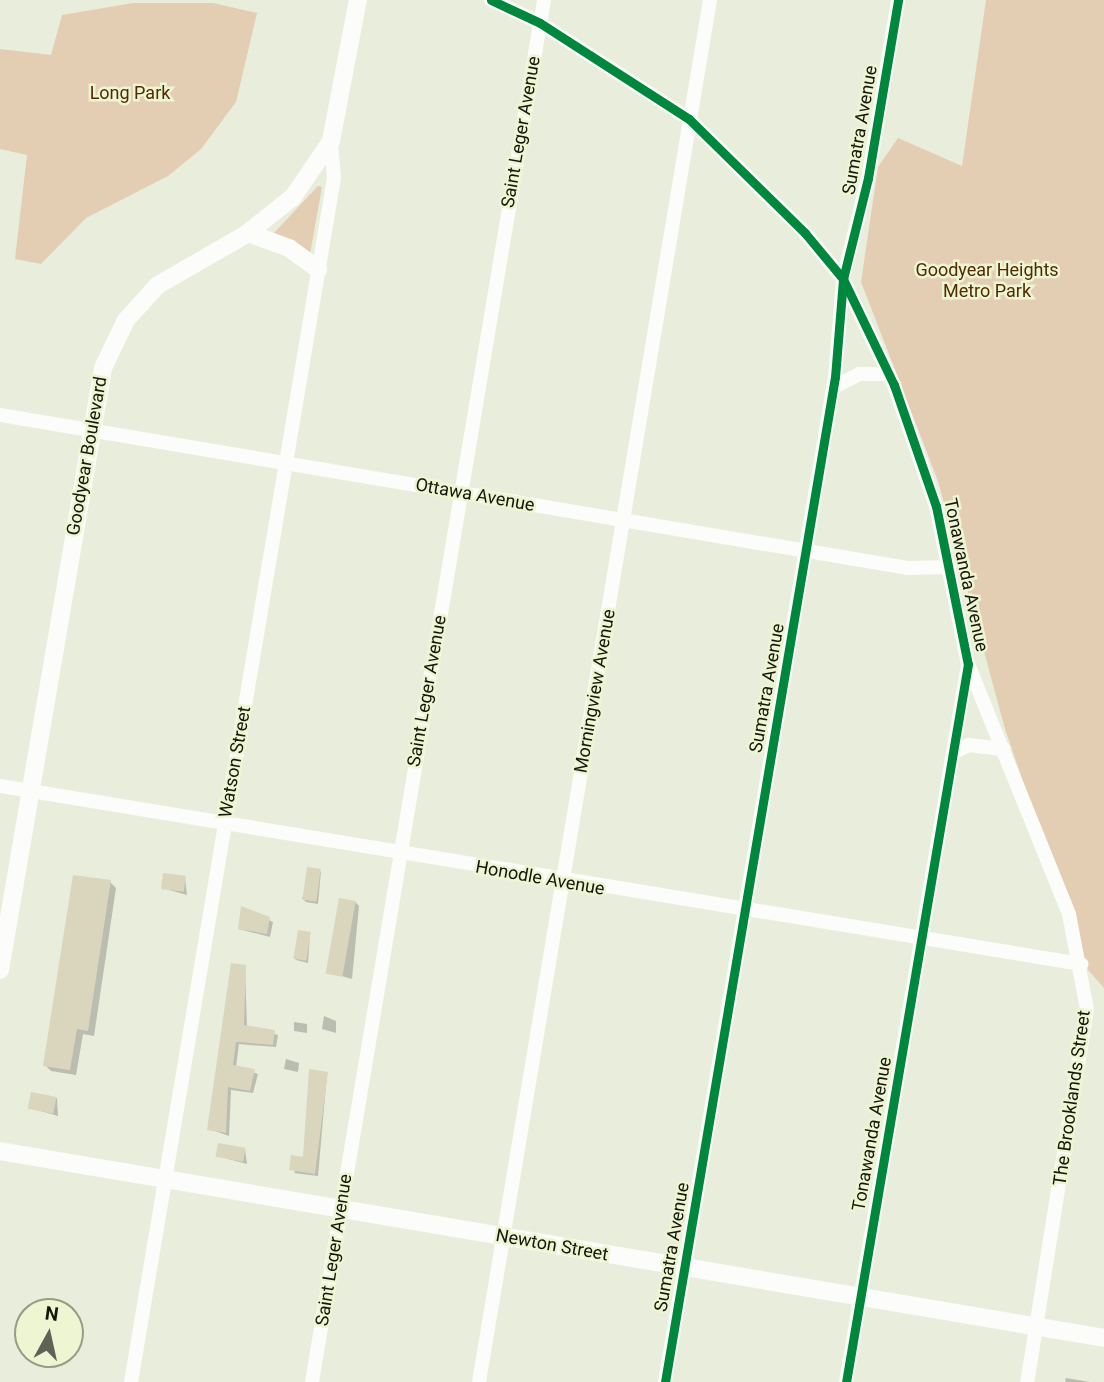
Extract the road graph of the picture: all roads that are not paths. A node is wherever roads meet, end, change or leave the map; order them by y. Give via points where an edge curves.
1 (358, 0) edge
2 (491, 0) edge
3 (544, 0) edge
4 (710, 0) edge
5 (898, 0) edge
6 (540, 23) junction
7 (689, 119) junction
8 (331, 141) junction
9 (248, 233) junction
10 (318, 269) junction
11 (843, 279) junction
12 (889, 374) junction
13 (834, 387) junction
14 (0, 415) edge
15 (90, 430) junction
16 (285, 464) junction
17 (461, 492) junction
18 (625, 520) junction
19 (806, 551) junction
20 (950, 567) junction
21 (968, 664) junction
22 (1004, 749) junction
23 (954, 752) junction
24 (0, 786) edge
25 (29, 792) junction
26 (224, 825) junction
27 (400, 855) junction
28 (563, 883) junction
29 (743, 912) junction
30 (921, 942) junction
31 (1081, 964) junction
32 (0, 970) edge
33 (0, 1151) edge
34 (165, 1180) junction
35 (340, 1209) junction
36 (503, 1236) junction
37 (685, 1267) junction
38 (860, 1297) junction
39 (1036, 1326) junction
40 (1104, 1338) edge
41 (131, 1382) edge
42 (312, 1382) edge
43 (479, 1382) edge
44 (665, 1382) edge
45 (846, 1382) edge
46 (1027, 1382) edge

1 - 8 street, Goodyear Boulevard
2 - 6 street, Tonawanda Avenue
3 - 6 street, Saint Leger Avenue
4 - 7 street, Morningview Avenue
5 - 11 street, Sumatra Avenue via 866,188
6 - 7 street, Tonawanda Avenue
6 - 17 street, Saint Leger Avenue
7 - 11 street, Tonawanda Avenue via 752,177
7 - 18 street, Morningview Avenue
8 - 9 street, Goodyear Boulevard via 293,197
8 - 10 street, Watson Street via 334,178
9 - 10 street via 289,248
9 - 15 street, Goodyear Boulevard via 187,263 140,302 110,349
10 - 16 street, Watson Street
11 - 12 street, Tonawanda Avenue
11 - 13 street, Sumatra Avenue
12 - 13 street via 859,374
12 - 20 street, Tonawanda Avenue via 921,452
13 - 19 street, Sumatra Avenue
14 - 15 street, Ottawa Avenue
15 - 16 street, Ottawa Avenue
15 - 25 street, Goodyear Boulevard
16 - 17 street, Ottawa Avenue
16 - 26 street, Watson Street
17 - 18 street, Ottawa Avenue
17 - 27 street, Saint Leger Avenue
18 - 19 street, Ottawa Avenue
18 - 28 street, Morningview Avenue
19 - 20 street, Ottawa Avenue via 907,568
19 - 29 street, Sumatra Avenue
20 - 21 street, Tonawanda Avenue
21 - 22 street, The Brooklands Street
21 - 23 street, Tonawanda Avenue
22 - 23 street via 969,745
22 - 31 street, The Brooklands Street via 1069,914
23 - 30 street, Tonawanda Avenue
24 - 25 street, Honodle Avenue
25 - 26 street, Honodle Avenue
25 - 32 street, Goodyear Boulevard
26 - 27 street, Honodle Avenue
26 - 34 street, Watson Street
27 - 28 street, Honodle Avenue
27 - 35 street, Saint Leger Avenue
28 - 29 street, Honodle Avenue
28 - 36 street, Morningview Avenue
29 - 30 street, Honodle Avenue
29 - 37 street, Sumatra Avenue
30 - 31 street, Honodle Avenue
30 - 38 street, Tonawanda Avenue
31 - 39 street, The Brooklands Street via 1086,1029
33 - 34 street, Newton Street
34 - 35 street, Newton Street
34 - 41 street, Watson Street
35 - 36 street, Newton Street
35 - 42 street, Saint Leger Avenue
36 - 37 street, Newton Street
36 - 43 street, Morningview Avenue
37 - 38 street, Newton Street
37 - 44 street, Sumatra Avenue
38 - 39 street, Newton Street
38 - 45 street, Tonawanda Avenue
39 - 40 street, Newton Street
39 - 46 street, The Brooklands Street

